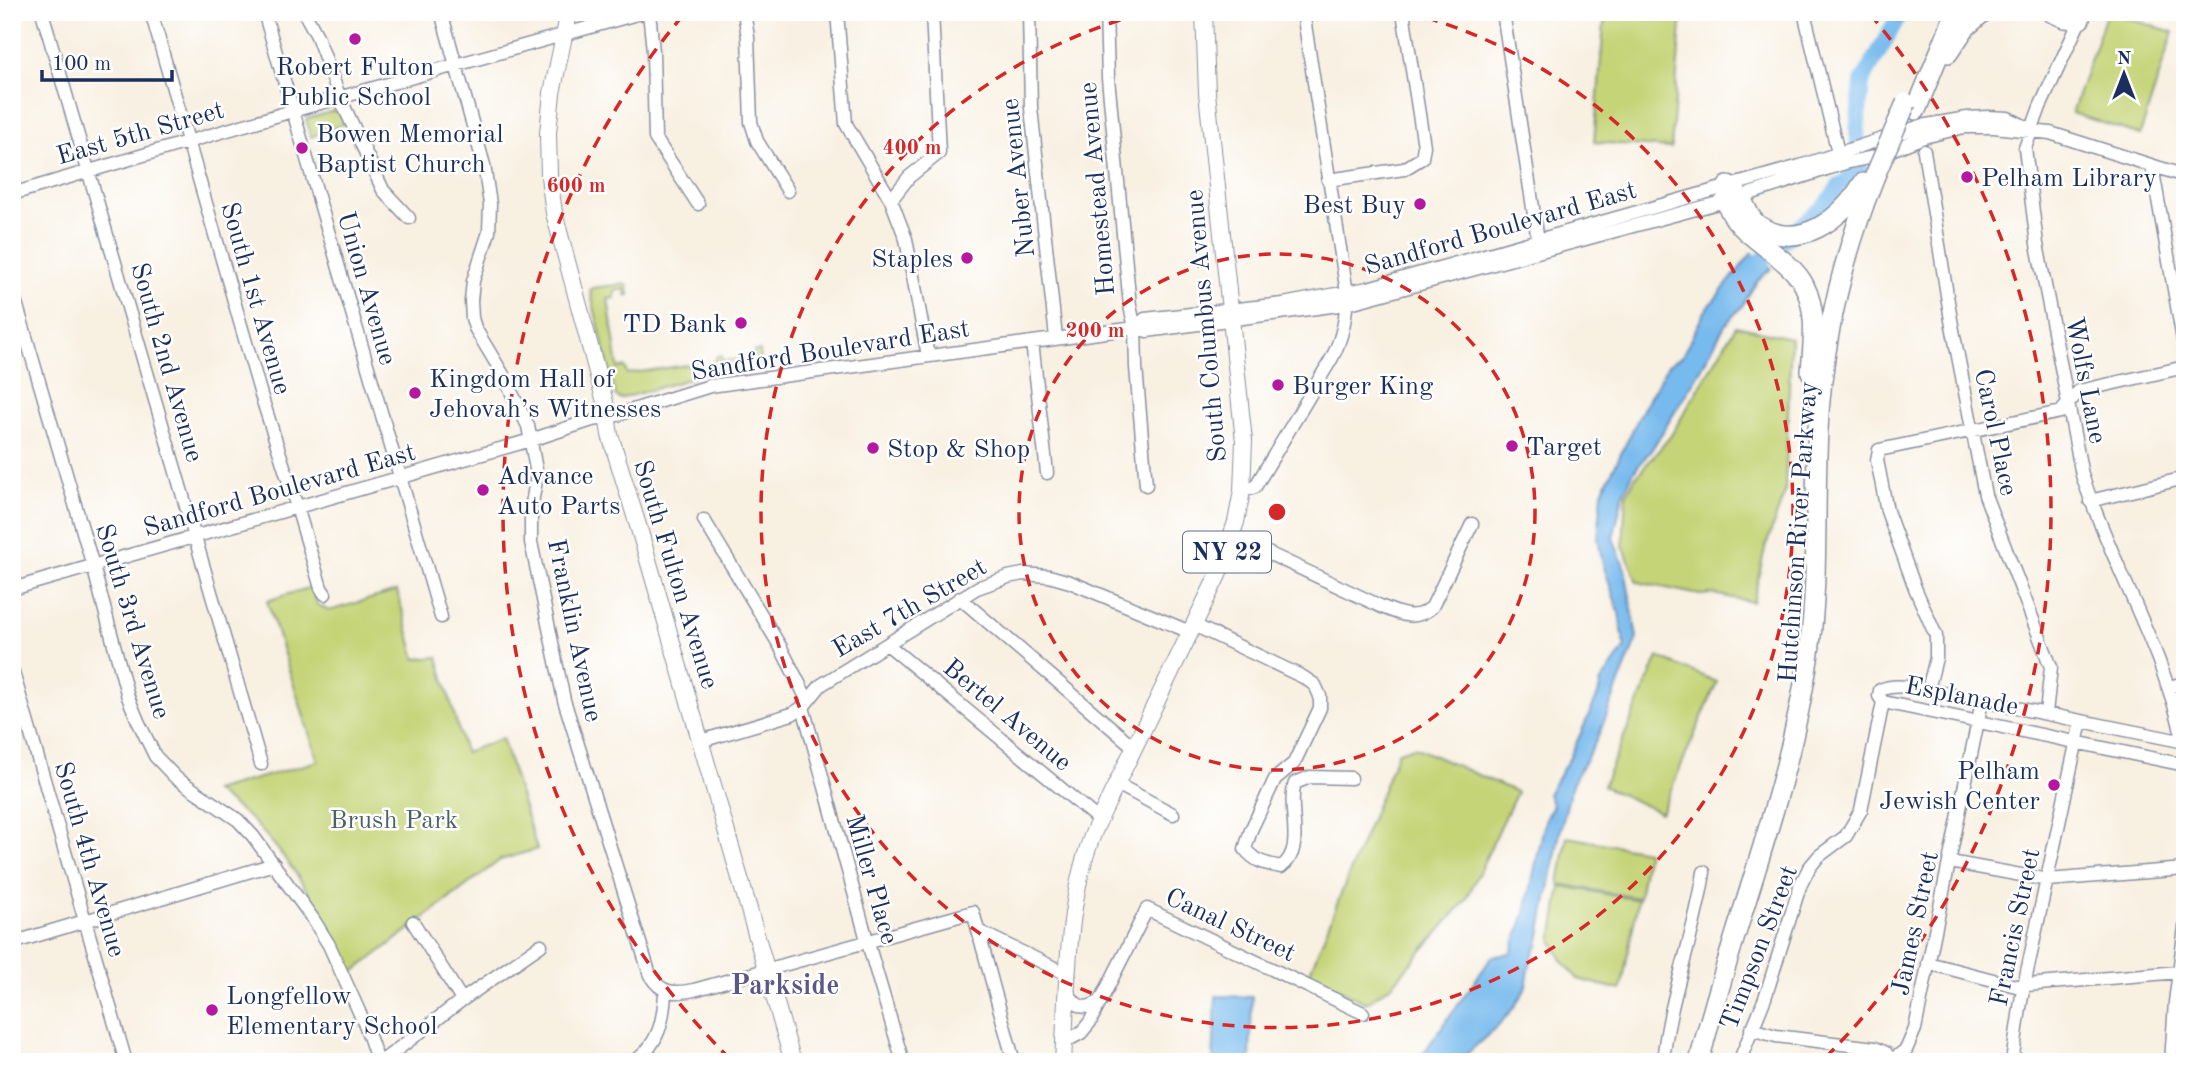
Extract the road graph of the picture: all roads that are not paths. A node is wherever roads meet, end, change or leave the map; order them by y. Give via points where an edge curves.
1 (42, 12) edge
2 (151, 12) edge
3 (264, 12) edge
4 (304, 12) edge
5 (441, 12) edge
6 (569, 12) edge
7 (646, 12) edge
8 (744, 12) edge
9 (837, 12) edge
10 (932, 12) edge
11 (1029, 12) edge
12 (1106, 12) edge
13 (1204, 12) edge
14 (1303, 12) edge
15 (1403, 12) edge
16 (1503, 12) edge
17 (1804, 12) edge
18 (1944, 12) edge
19 (1956, 12) edge
20 (1983, 12) edge
21 (2051, 12) edge
22 (2079, 14) edge
23 (565, 34) junction
24 (456, 65) junction
25 (340, 98) junction
26 (1915, 102) junction
27 (292, 111) junction
28 (2032, 131) junction
29 (189, 142) junction
30 (1924, 151) dead end
31 (1842, 159) junction
32 (2152, 166) junction
33 (89, 172) junction
34 (1876, 172) junction
35 (2185, 176) edge
36 (1328, 180) junction
37 (788, 191) dead end
38 (12, 194) edge
39 (1732, 195) junction
40 (891, 200) junction
41 (698, 204) dead end
42 (409, 218) dead end
43 (1754, 229) junction
44 (1539, 246) junction
45 (12, 289) edge
46 (1347, 299) junction
47 (1232, 315) junction
48 (1135, 328) junction
49 (1056, 338) junction
50 (1032, 342) junction
51 (2185, 351) edge
52 (928, 356) junction
53 (2185, 367) edge
54 (2068, 404) junction
55 (607, 418) junction
56 (1972, 429) junction
57 (531, 440) junction
58 (1047, 473) dead end
59 (400, 477) junction
60 (2185, 478) edge
61 (1146, 485) dead end
62 (1242, 491) junction
63 (2091, 500) junction
64 (297, 507) junction
65 (704, 520) dead end
66 (1472, 524) dead end
67 (195, 536) junction
68 (1232, 536) junction
69 (93, 566) junction
70 (1815, 576) junction
71 (12, 589) edge
72 (325, 594) dead end
73 (960, 598) junction
74 (441, 617) dead end
75 (1192, 629) junction
76 (887, 644) junction
77 (12, 669) edge
78 (2185, 683) edge
79 (2168, 687) junction
80 (1928, 690) junction
81 (1982, 701) junction
82 (1883, 702) junction
83 (806, 704) junction
84 (2046, 713) junction
85 (1979, 721) junction
86 (2081, 721) junction
87 (701, 741) junction
88 (2076, 741) junction
89 (2184, 745) edge
90 (1135, 748) junction
91 (261, 764) dead end
92 (2185, 765) edge
93 (1351, 778) dead end
94 (1117, 784) junction
95 (1173, 814) dead end
96 (1099, 820) junction
97 (1950, 862) junction
98 (274, 864) junction
99 (2185, 869) edge
100 (1704, 872) dead end
101 (2048, 880) junction
102 (86, 921) junction
103 (413, 922) dead end
104 (2185, 927) edge
105 (980, 932) junction
106 (866, 940) junction
107 (12, 943) edge
108 (541, 944) dead end
109 (1928, 963) junction
110 (766, 969) junction
111 (2179, 972) junction
112 (1069, 975) junction
113 (2025, 986) junction
114 (665, 991) junction
115 (1068, 992) junction
116 (462, 1000) junction
117 (1100, 1002) junction
118 (1363, 1013) dead end
119 (1751, 1029) junction
120 (1064, 1042) junction
121 (12, 1053) edge
122 (1890, 1061) edge
123 (15, 1062) edge
124 (126, 1062) edge
125 (379, 1062) edge
126 (635, 1062) edge
127 (793, 1062) edge
128 (903, 1062) edge
129 (1014, 1062) edge
130 (1063, 1062) edge
131 (1663, 1062) edge
132 (1699, 1062) edge
133 (1710, 1062) edge
134 (1739, 1062) edge
135 (2012, 1062) edge
136 (2171, 1062) edge

1 - 33 street, South 2nd Avenue
2 - 29 street, South 1st Avenue
3 - 27 street, Union Avenue
4 - 25 street
5 - 24 street, Franklin Avenue
6 - 23 main road, South Fulton Avenue
7 - 23 street, East 5th Street
7 - 41 street via 653,51 655,138
8 - 37 street via 750,112 757,141
9 - 40 street via 846,124
10 - 40 street via 939,153 909,177
11 - 49 street, Nuber Avenue via 1031,108
12 - 48 street, Homestead Avenue via 1108,78
13 - 47 main road, South Columbus Avenue / NY 22 via 1207,93
14 - 36 street
15 - 36 street via 1424,146 1422,158 1404,169
16 - 44 street
17 - 31 street
18 - 26 highway, Hutchinson River Parkway
19 - 26 highway, Hutchinson River Parkway
20 - 26 highway via 1960,34
21 - 22 highway via 2065,18
22 - 28 street, Wolfs Lane
23 - 24 street, East 5th Street
23 - 55 main road, South Fulton Avenue via 549,115 550,186
24 - 25 street, East 5th Street
24 - 57 street, Franklin Avenue via 490,204 489,232 473,281 472,317 517,401
25 - 27 street, East 5th Street
25 - 42 street via 383,190
26 - 34 highway, Hutchinson River Parkway
27 - 29 street, East 5th Street
27 - 59 street, Union Avenue
28 - 31 street, Sandford Boulevard East via 2008,118 1967,118 1921,127
28 - 32 street via 2050,132
28 - 34 street, Sandford Boulevard East via 1964,127 1924,137
28 - 54 street, Wolfs Lane via 2025,148 2028,185
29 - 33 street, East 5th Street
29 - 64 street, South 1st Avenue
30 - 56 street, Carol Place
31 - 34 street, Sandford Boulevard East
31 - 39 street, Sandford Boulevard East
32 - 35 street
32 - 51 street
33 - 38 street, East 5th Street
33 - 67 street, South 2nd Avenue
34 - 43 highway via 1844,210 1816,230 1787,234
34 - 70 highway, Hutchinson River Parkway via 1849,249 1826,345 1818,425
34 - 133 highway, Hutchinson River Parkway via 1870,219 1856,261 1834,366 1825,603 1811,714
36 - 46 street
39 - 43 highway via 1734,216
39 - 44 street, Sandford Boulevard East
40 - 52 street via 911,260
43 - 70 highway via 1803,283 1813,316 1808,470 1809,539
44 - 46 street, Sandford Boulevard East
45 - 69 street, South 3rd Avenue
46 - 47 street, Sandford Boulevard East
46 - 62 street via 1345,327 1332,358 1255,487
47 - 48 street, Sandford Boulevard East via 1145,319
47 - 62 main road, South Columbus Avenue / NY 22 via 1244,431
48 - 49 street, Sandford Boulevard East
48 - 61 street, Homestead Avenue
49 - 50 street, Sandford Boulevard East
50 - 52 street, Sandford Boulevard East
50 - 58 street
52 - 55 street, Sandford Boulevard East via 710,386
53 - 54 street via 2079,391
54 - 56 street via 2061,412
54 - 63 street, Wolfs Lane
55 - 57 street, Sandford Boulevard East
55 - 87 main road, South Fulton Avenue
56 - 80 street via 1882,448 1877,454 1887,511 1936,636
56 - 84 street, Carol Place via 1985,495 2051,667
57 - 59 street, Sandford Boulevard East
57 - 114 street, Franklin Avenue via 537,475 531,542 564,700 650,975
59 - 64 street, Sandford Boulevard East
59 - 74 street, Union Avenue
60 - 63 street
62 - 68 main road, South Columbus Avenue / NY 22
63 - 79 street, Wolfs Lane
64 - 67 street, Sandford Boulevard East
64 - 72 street, South 1st Avenue
65 - 83 street, Miller Place via 780,646
66 - 68 street via 1432,607 1416,616 1380,606
67 - 69 street, Sandford Boulevard East
67 - 91 street, South 2nd Avenue
68 - 75 main road, South Columbus Avenue / NY 22
69 - 71 street, Sandford Boulevard East
69 - 98 street, South 3rd Avenue via 128,697 155,756 176,778 238,820
70 - 132 highway, Hutchinson River Parkway via 1809,651 1789,759
73 - 75 street, East 7th Street via 1008,577 1049,576
73 - 76 street, East 7th Street
73 - 90 street
75 - 90 main road, South Columbus Avenue / NY 22
75 - 93 street, East 7th Street via 1303,677 1320,696 1320,708 1294,763 1275,779 1251,830 1245,849 1251,858 1282,867 1290,860 1295,783 1310,776
76 - 83 street, East 7th Street via 821,685
76 - 96 street, Bertel Avenue
77 - 102 street, South 4th Avenue
78 - 79 street
79 - 89 street, Wolfs Lane
80 - 81 street, Esplanade
80 - 82 street, Esplanade via 1886,687 1880,690
81 - 84 street, Esplanade
81 - 85 street, James Street
82 - 85 street, Esplanade
82 - 119 street, Timpson Street via 1861,810 1846,836 1814,862 1800,886
83 - 87 street, East 7th Street via 792,714
83 - 106 street, Miller Place
84 - 86 street, Esplanade
85 - 88 street, Esplanade
85 - 97 street, James Street
86 - 88 street, Francis Street
86 - 89 street, Esplanade
87 - 110 main road, South Fulton Avenue
88 - 92 street, Esplanade
88 - 101 street, Francis Street
90 - 94 main road, South Columbus Avenue / NY 22
94 - 95 street
94 - 96 main road, South Columbus Avenue / NY 22
96 - 112 main road, South Columbus Avenue / NY 22 via 1079,875
97 - 101 street
97 - 109 street, James Street
98 - 102 street
98 - 125 street, South 3rd Avenue via 329,944
99 - 101 street
100 - 131 street
101 - 113 street, Francis Street
102 - 107 street
102 - 124 street, South 4th Avenue
103 - 116 street
104 - 111 street
105 - 106 street via 973,912
105 - 112 street
105 - 129 street
106 - 110 street
106 - 128 street, Miller Place
108 - 116 street
109 - 113 street
109 - 122 street, James Street via 1911,1044
110 - 114 street via 694,990
110 - 127 main road, South Fulton Avenue
111 - 113 street
111 - 136 street
112 - 115 main road, South Columbus Avenue / NY 22
113 - 135 street, Francis Street
114 - 126 street via 657,1036
115 - 117 street via 1081,1007
115 - 120 main road, South Columbus Avenue / NY 22
116 - 125 street
117 - 118 street, Canal Street via 1147,909
117 - 120 street, Canal Street via 1081,1033
119 - 122 street via 1875,1048
119 - 134 street, Timpson Street
120 - 130 main road, South Columbus Avenue / NY 22
121 - 123 street

